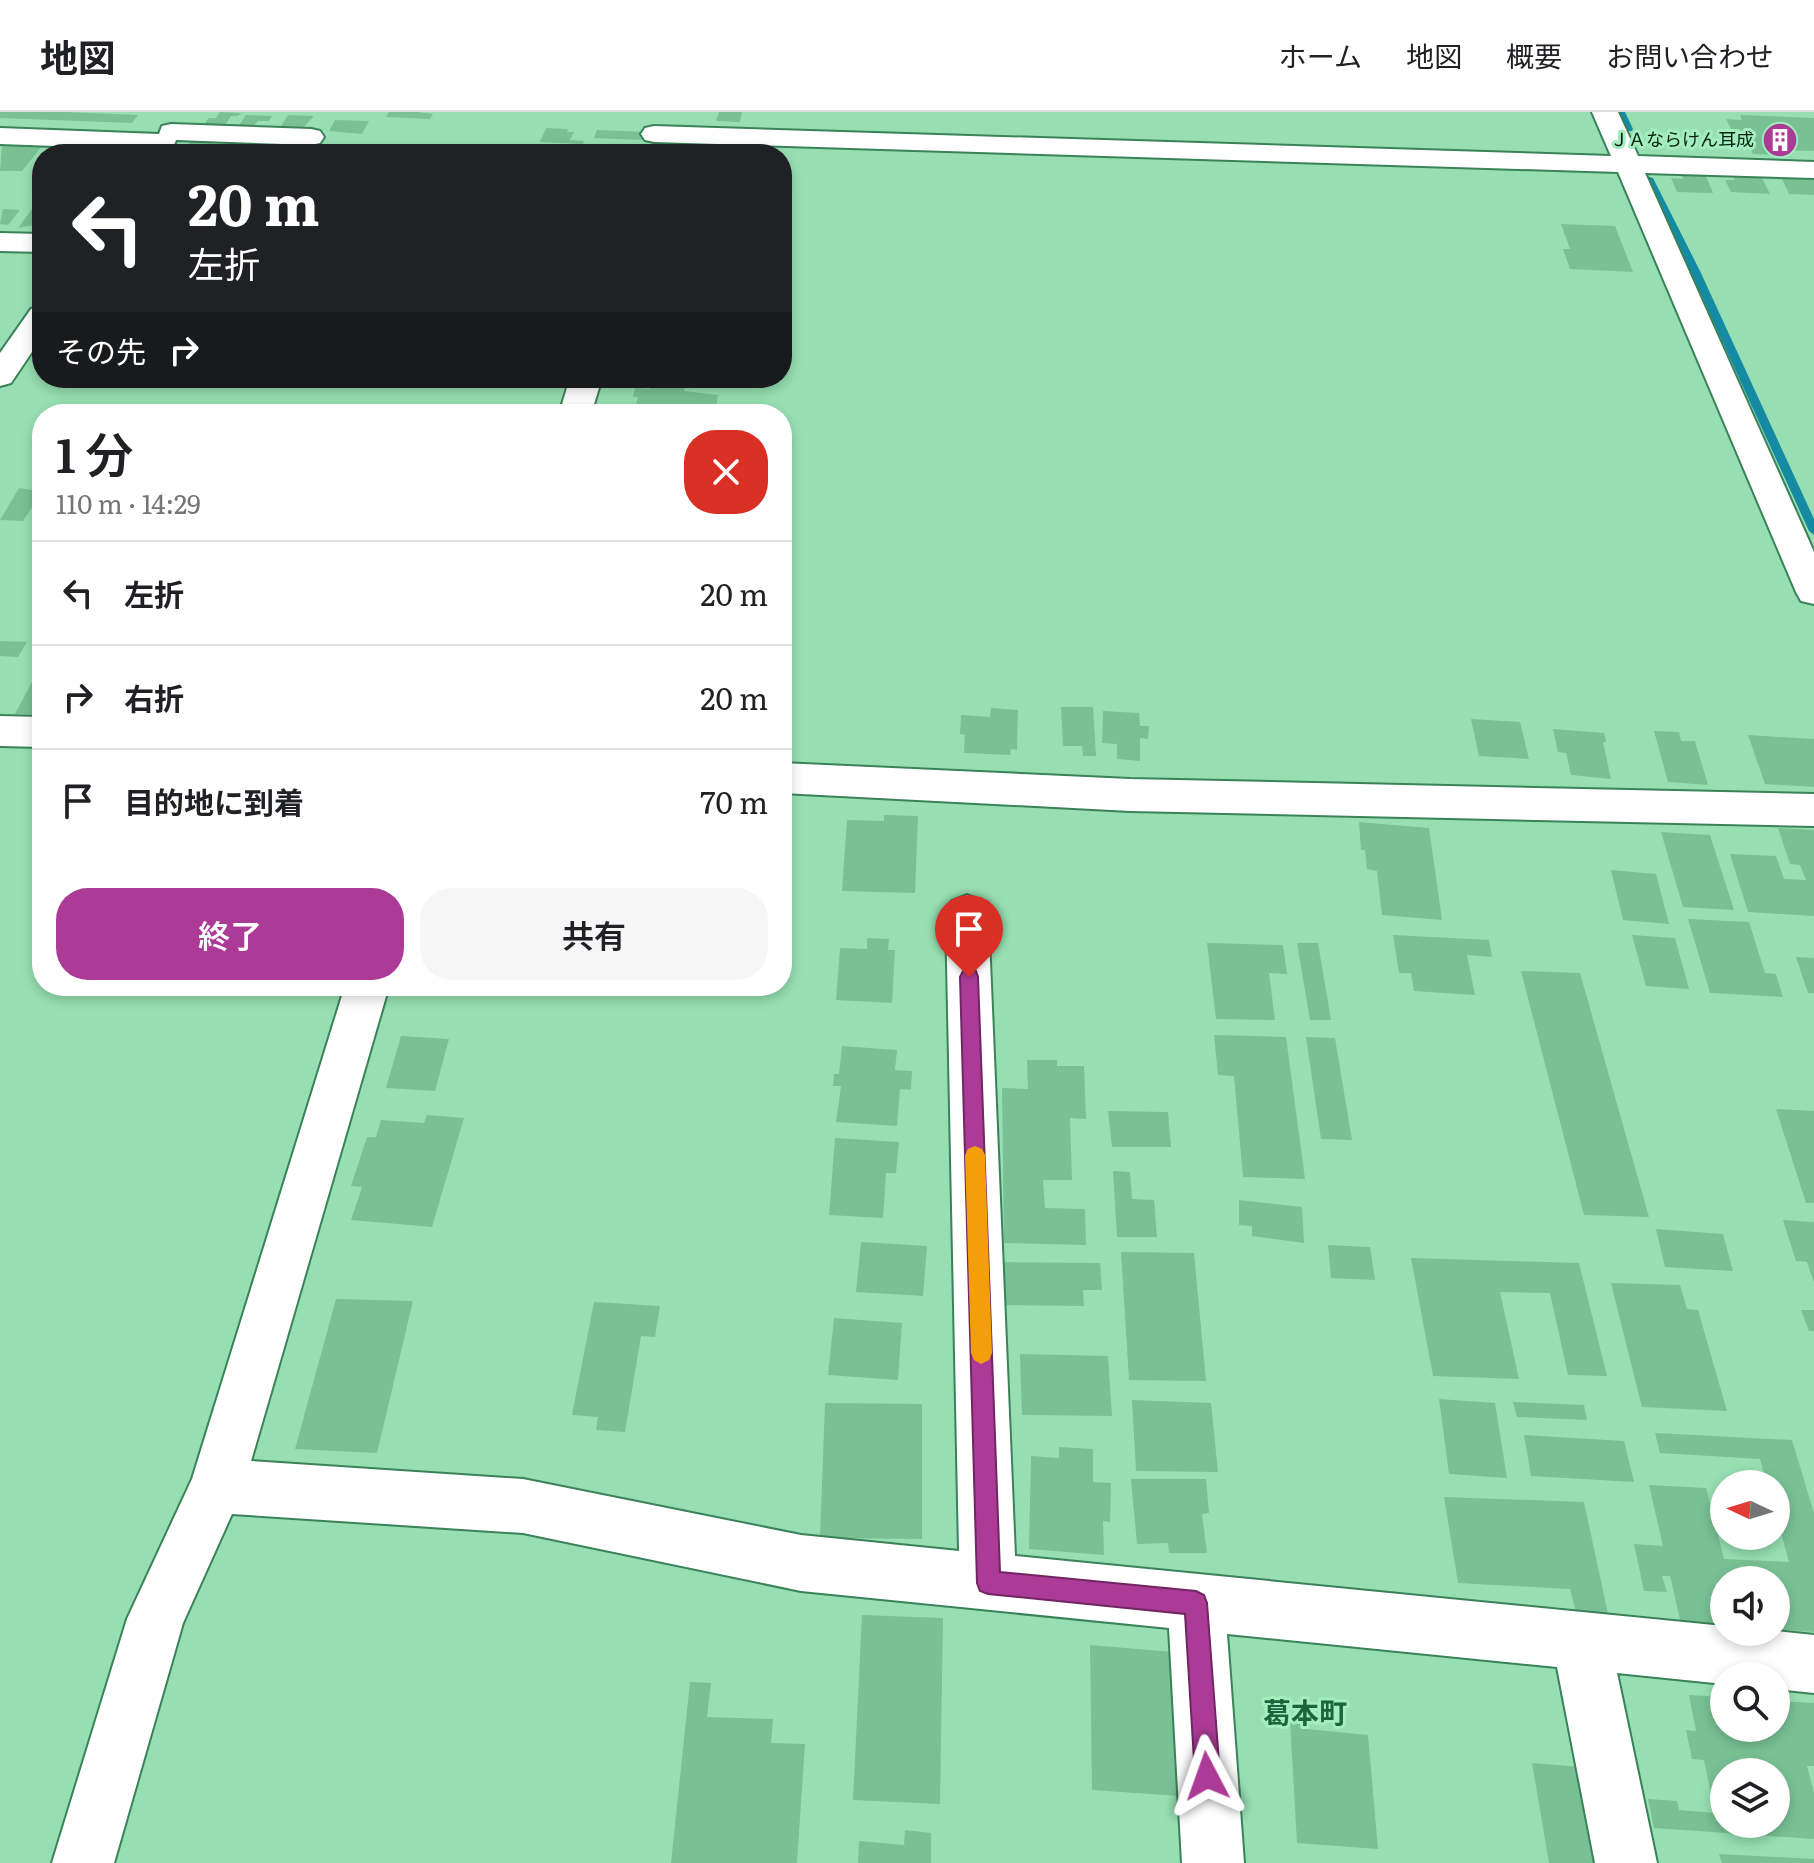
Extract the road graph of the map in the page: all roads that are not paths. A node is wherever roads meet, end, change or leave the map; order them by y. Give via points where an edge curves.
1 (1605, 112) edge
2 (655, 133) edge
3 (169, 135) edge
4 (0, 136) edge
5 (311, 137) dead end
6 (1626, 162) junction
7 (1814, 170) edge
8 (0, 242) edge
9 (32, 243) edge
10 (32, 330) edge
11 (0, 376) edge
12 (1814, 592) edge
13 (0, 731) edge
14 (32, 732) edge
15 (792, 778) edge
16 (1814, 810) edge
17 (967, 913) dead end
18 (364, 996) edge
19 (217, 1486) junction
20 (988, 1583) junction
21 (1196, 1603) junction
22 (1581, 1641) junction
23 (1814, 1664) edge
24 (83, 1863) edge
25 (1213, 1863) edge
26 (1626, 1863) edge

1 - 6 street
2 - 6 street
3 - 4 street
3 - 5 street
6 - 7 street
6 - 12 street
8 - 9 street
10 - 11 street
13 - 14 street
15 - 16 street via 1130,795
17 - 20 street
18 - 19 street
19 - 20 street via 523,1506 801,1563
19 - 24 street via 156,1619
20 - 21 street
21 - 22 street
21 - 25 street
22 - 23 street
22 - 26 street

